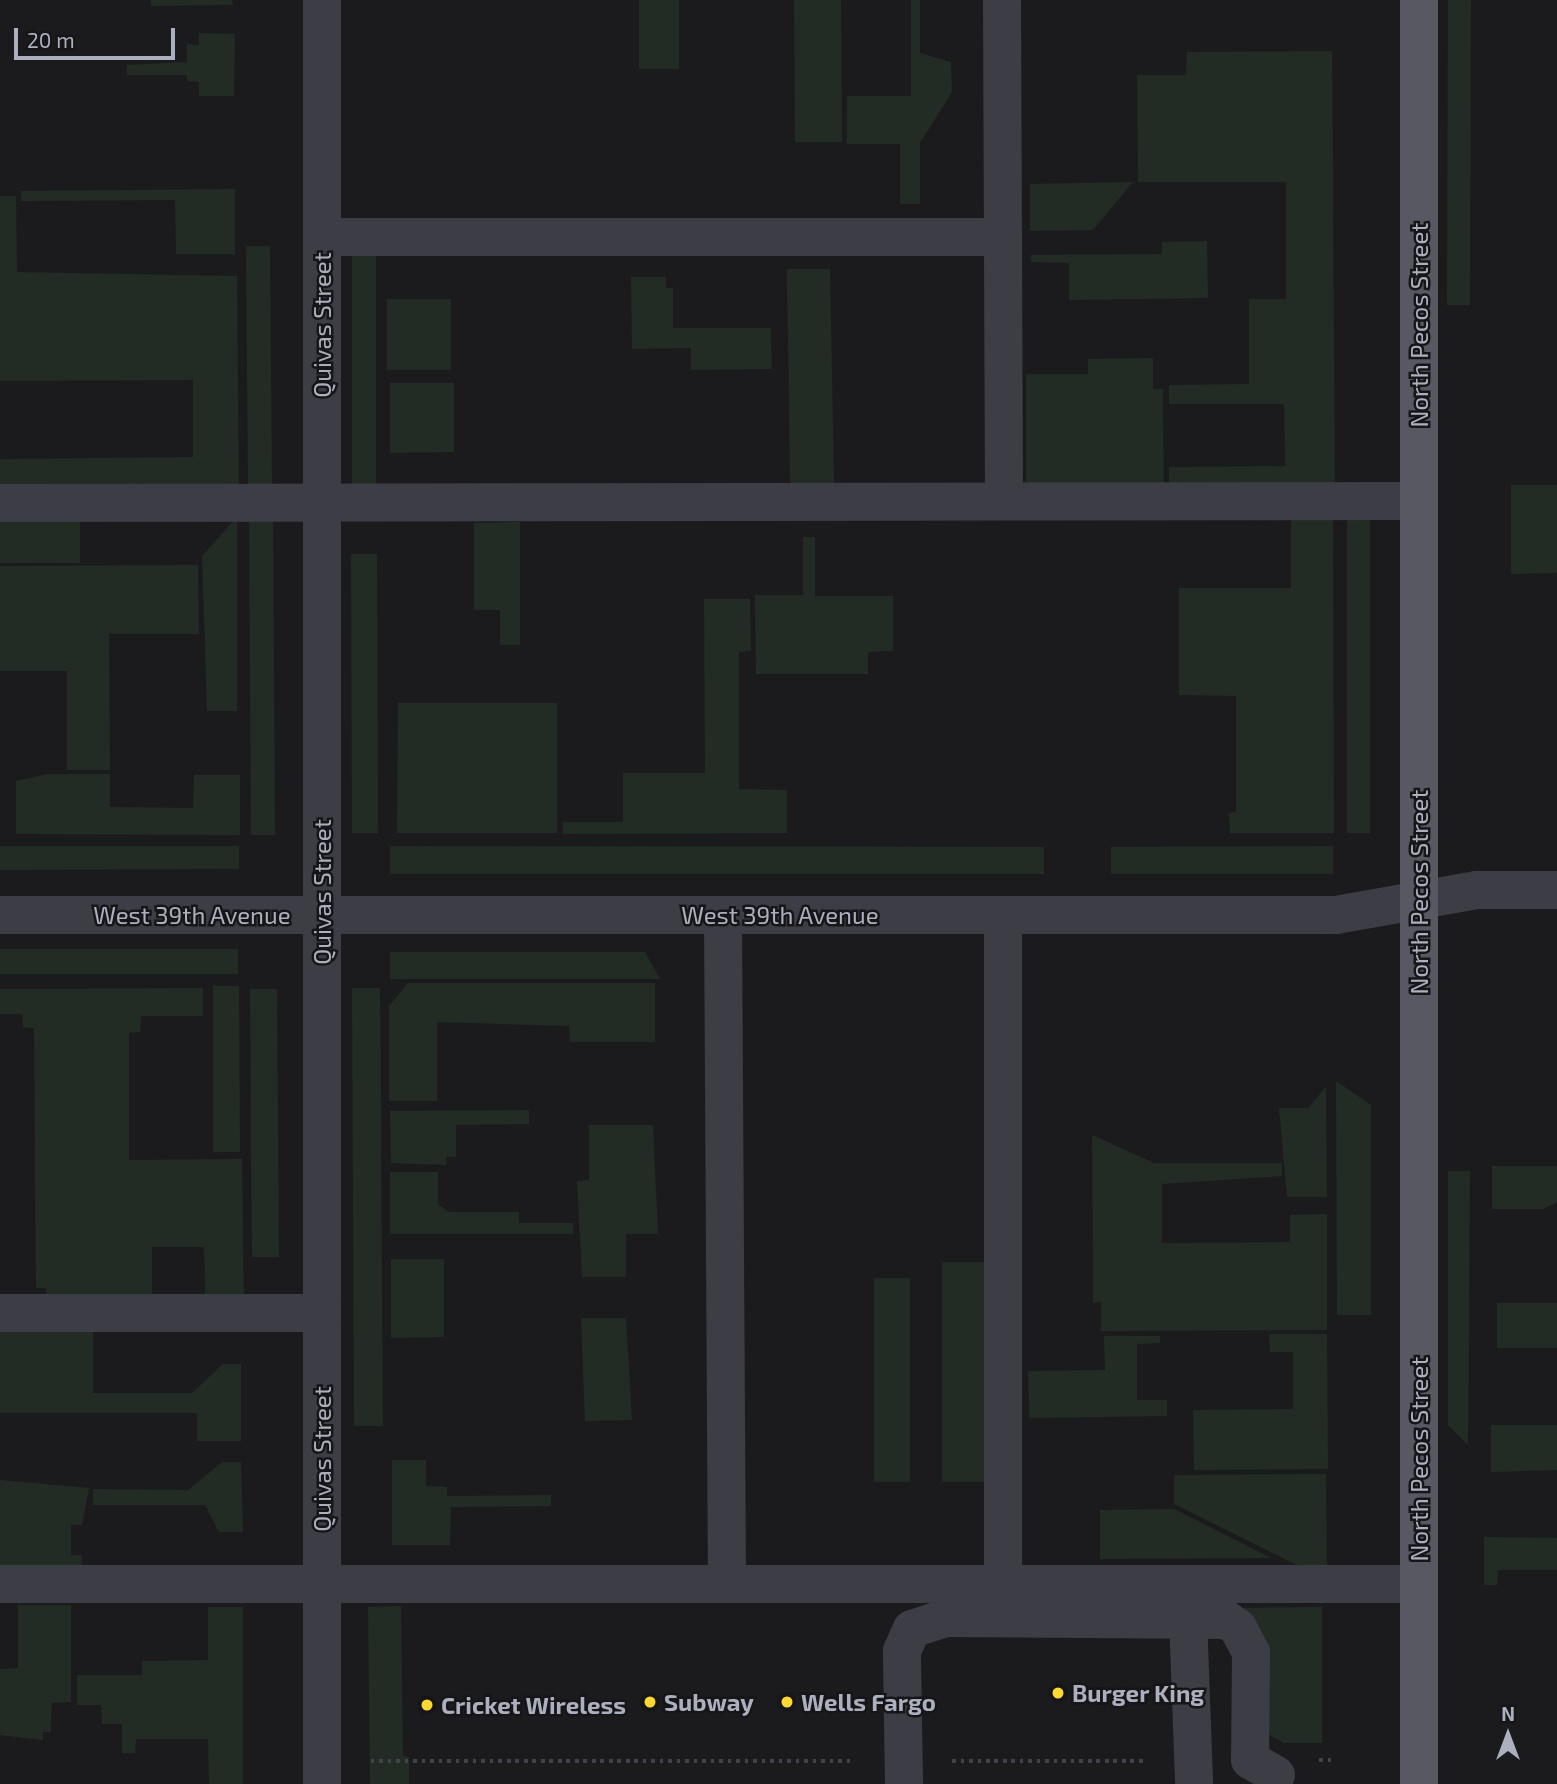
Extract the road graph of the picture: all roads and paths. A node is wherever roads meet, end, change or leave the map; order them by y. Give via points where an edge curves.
1 (322, 0) edge
2 (1002, 0) edge
3 (1419, 0) edge
4 (322, 237) junction
5 (1003, 237) junction
6 (1004, 501) junction
7 (1419, 501) junction
8 (322, 502) junction
9 (0, 503) edge
10 (1557, 890) edge
11 (1419, 900) junction
12 (0, 915) edge
13 (322, 915) junction
14 (723, 915) junction
15 (1003, 915) junction
16 (0, 1312) edge
17 (322, 1312) junction
18 (0, 1584) edge
19 (322, 1584) junction
20 (727, 1584) junction
21 (1003, 1584) junction
22 (1419, 1584) junction
23 (1188, 1617) junction
24 (1331, 1760) dead end
25 (363, 1761) dead end
26 (1263, 1768) joint
27 (1193, 1772) edge
28 (903, 1773) edge
29 (322, 1784) edge
30 (1419, 1784) edge

1 - 4 street, Quivas Street
2 - 5 street
3 - 7 main road, North Pecos Street
4 - 5 street
4 - 8 street, Quivas Street
5 - 6 street
6 - 7 street
6 - 8 street
7 - 11 main road, North Pecos Street
8 - 9 street
8 - 13 street, Quivas Street
10 - 11 street, West 39th Avenue via 1477,890
11 - 15 street, West 39th Avenue via 1336,915
11 - 22 main road, North Pecos Street
12 - 13 street, West 39th Avenue
13 - 14 street, West 39th Avenue
13 - 17 street, Quivas Street
14 - 15 street, West 39th Avenue
14 - 20 street
15 - 21 street
16 - 17 street
17 - 19 street, Quivas Street
18 - 19 street
19 - 20 street
19 - 29 street, Quivas Street
20 - 21 street
21 - 22 street
22 - 30 main road, North Pecos Street
23 - 26 street via 1227,1620 1247,1638
23 - 27 street
23 - 28 street via 922,1622 902,1651
24 - 26 path
25 - 28 path
27 - 28 path

